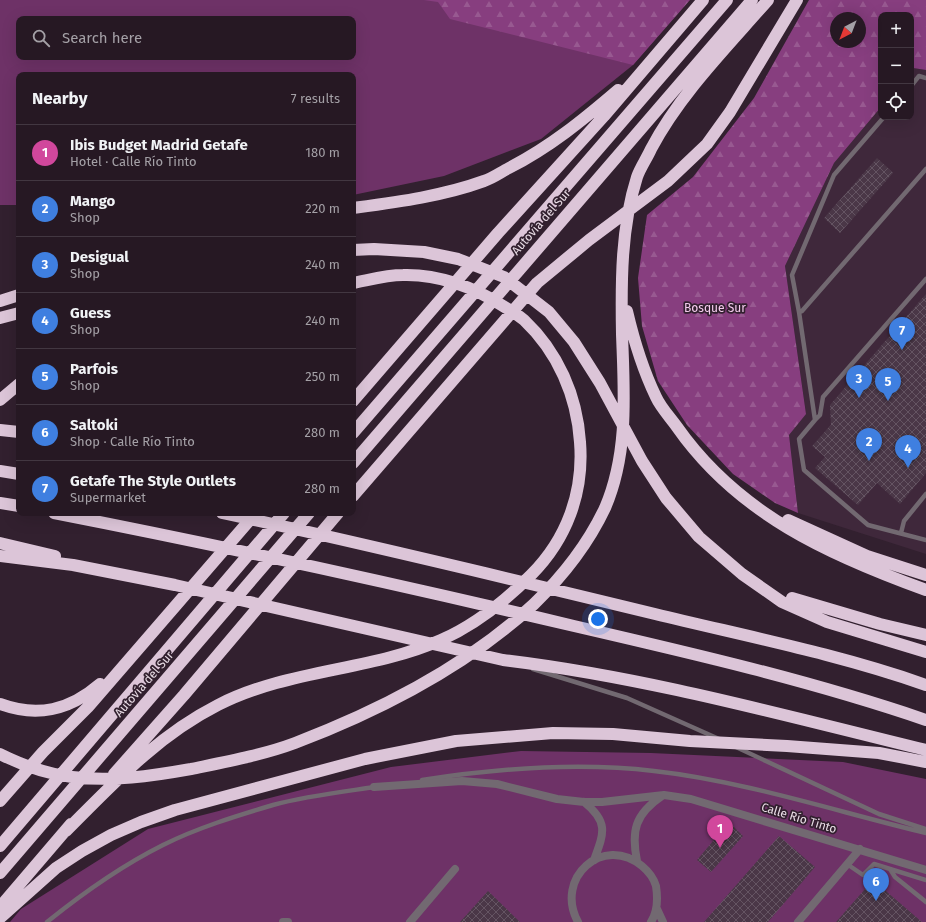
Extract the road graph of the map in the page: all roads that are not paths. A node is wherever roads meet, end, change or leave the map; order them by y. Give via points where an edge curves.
1 (703, 0) edge
2 (727, 0) edge
3 (752, 0) edge
4 (768, 0) edge
5 (797, 0) edge
6 (645, 68) junction
7 (926, 78) edge
8 (913, 84) edge
9 (881, 120) edge
10 (926, 169) edge
11 (356, 208) edge
12 (356, 251) edge
13 (926, 279) edge
14 (356, 283) edge
15 (623, 295) junction
16 (16, 296) edge
17 (0, 302) edge
18 (799, 312) junction
19 (16, 314) edge
20 (0, 318) edge
21 (16, 387) edge
22 (356, 399) edge
23 (0, 400) edge
24 (815, 420) junction
25 (0, 430) edge
26 (356, 430) edge
27 (16, 432) edge
28 (356, 460) edge
29 (0, 471) edge
30 (16, 474) edge
31 (356, 493) edge
32 (926, 494) edge
33 (739, 495) junction
34 (0, 503) edge
35 (16, 506) edge
36 (69, 516) edge
37 (236, 516) edge
38 (253, 516) edge
39 (281, 516) edge
40 (306, 516) edge
41 (335, 516) edge
42 (901, 533) junction
43 (926, 540) edge
44 (0, 543) edge
45 (0, 556) edge
46 (742, 574) junction
47 (926, 575) edge
48 (175, 585) junction
49 (926, 590) edge
50 (926, 635) edge
51 (136, 651) junction
52 (926, 652) edge
53 (503, 660) junction
54 (926, 685) edge
55 (0, 704) edge
56 (926, 720) edge
57 (926, 750) edge
58 (2, 755) edge
59 (926, 762) edge
60 (374, 787) junction
61 (664, 795) junction
62 (0, 801) edge
63 (584, 802) junction
64 (926, 829) edge
65 (66, 831) junction
66 (926, 833) edge
67 (0, 846) edge
68 (860, 849) junction
69 (594, 860) junction
70 (636, 862) junction
71 (847, 864) junction
72 (913, 866) junction
73 (890, 868) junction
74 (455, 869) dead end
75 (926, 870) edge
76 (0, 873) edge
77 (910, 876) junction
78 (926, 880) edge
79 (926, 902) edge
80 (0, 907) edge
81 (657, 908) junction
82 (0, 918) edge
83 (47, 922) edge
84 (410, 922) edge
85 (577, 922) edge
86 (651, 922) edge
87 (664, 922) edge
88 (798, 922) edge

1 - 6 highway
2 - 26 highway, Autovía del Sur
3 - 28 highway, Autovía del Sur
4 - 15 highway via 681,102 657,138 638,176 628,221 622,270
5 - 31 highway via 730,112 707,144 687,165 537,283
6 - 11 highway via 581,122 532,156 485,180 397,202
6 - 22 highway via 498,233
7 - 8 lane via 919,76
9 - 18 lane via 834,175 792,275
10 - 18 lane
12 - 46 highway via 374,249 424,252 458,258 504,277 549,312 574,342 666,498 699,537
13 - 24 lane via 823,397 820,415
14 - 65 highway via 403,275 441,279 485,294 524,319 550,350 569,384 579,421 582,460 578,489 569,519 556,545 517,589 478,621 440,640 384,658 282,681 248,692 218,705 172,731 144,754
15 - 33 highway via 636,350 657,398 693,449
15 - 58 highway via 625,400 618,468 606,506 575,560 529,608 490,640 434,676 363,714 293,744 217,764 162,774 113,779 71,777 35,768
16 - 17 highway
18 - 24 lane
19 - 20 highway
21 - 23 highway
24 - 42 lane via 799,439 804,470 868,525
25 - 27 highway
29 - 30 highway
32 - 42 lane via 904,521
33 - 47 highway via 820,536 867,556
33 - 49 highway via 768,517 814,543 886,576
34 - 35 highway
36 - 56 highway via 380,580 663,647 874,702
37 - 54 highway via 384,548 669,617 882,670
38 - 51 highway
39 - 67 highway, Autovía del Sur
40 - 76 highway, Autovía del Sur
41 - 65 highway
42 - 43 lane
44 - 48 highway
45 - 48 highway via 73,565
46 - 50 highway via 799,602
46 - 52 highway via 782,602 827,622
48 - 53 highway
51 - 55 highway via 88,694 72,704 38,711 20,710
51 - 62 highway via 88,707 43,752
53 - 57 highway via 557,667 740,704
53 - 64 lane via 627,698 878,814
59 - 82 highway via 879,753 613,734 553,733 456,741 342,765 175,810 110,835 56,868
60 - 63 street, Calle Río Tinto via 462,781 497,784 557,799
60 - 66 lane via 462,774 552,766 654,771 717,781
60 - 83 lane via 274,805 206,827 163,845 124,867 82,894
61 - 63 street, Calle Río Tinto
61 - 68 street, Calle Río Tinto via 691,799
61 - 70 street via 653,802 635,826 633,843
63 - 69 street via 596,812 602,825 601,840
65 - 80 highway
68 - 71 street
68 - 72 street, Calle Río Tinto
69 - 70 street via 616,855
69 - 85 street via 585,866 572,887 571,904
70 - 81 street via 647,870 655,883
71 - 73 lane via 863,875 874,864
71 - 88 street
72 - 75 street, Calle Río Tinto
72 - 77 lane
73 - 77 lane
73 - 79 lane via 895,877
74 - 84 street
77 - 78 lane
81 - 86 street
81 - 87 street

